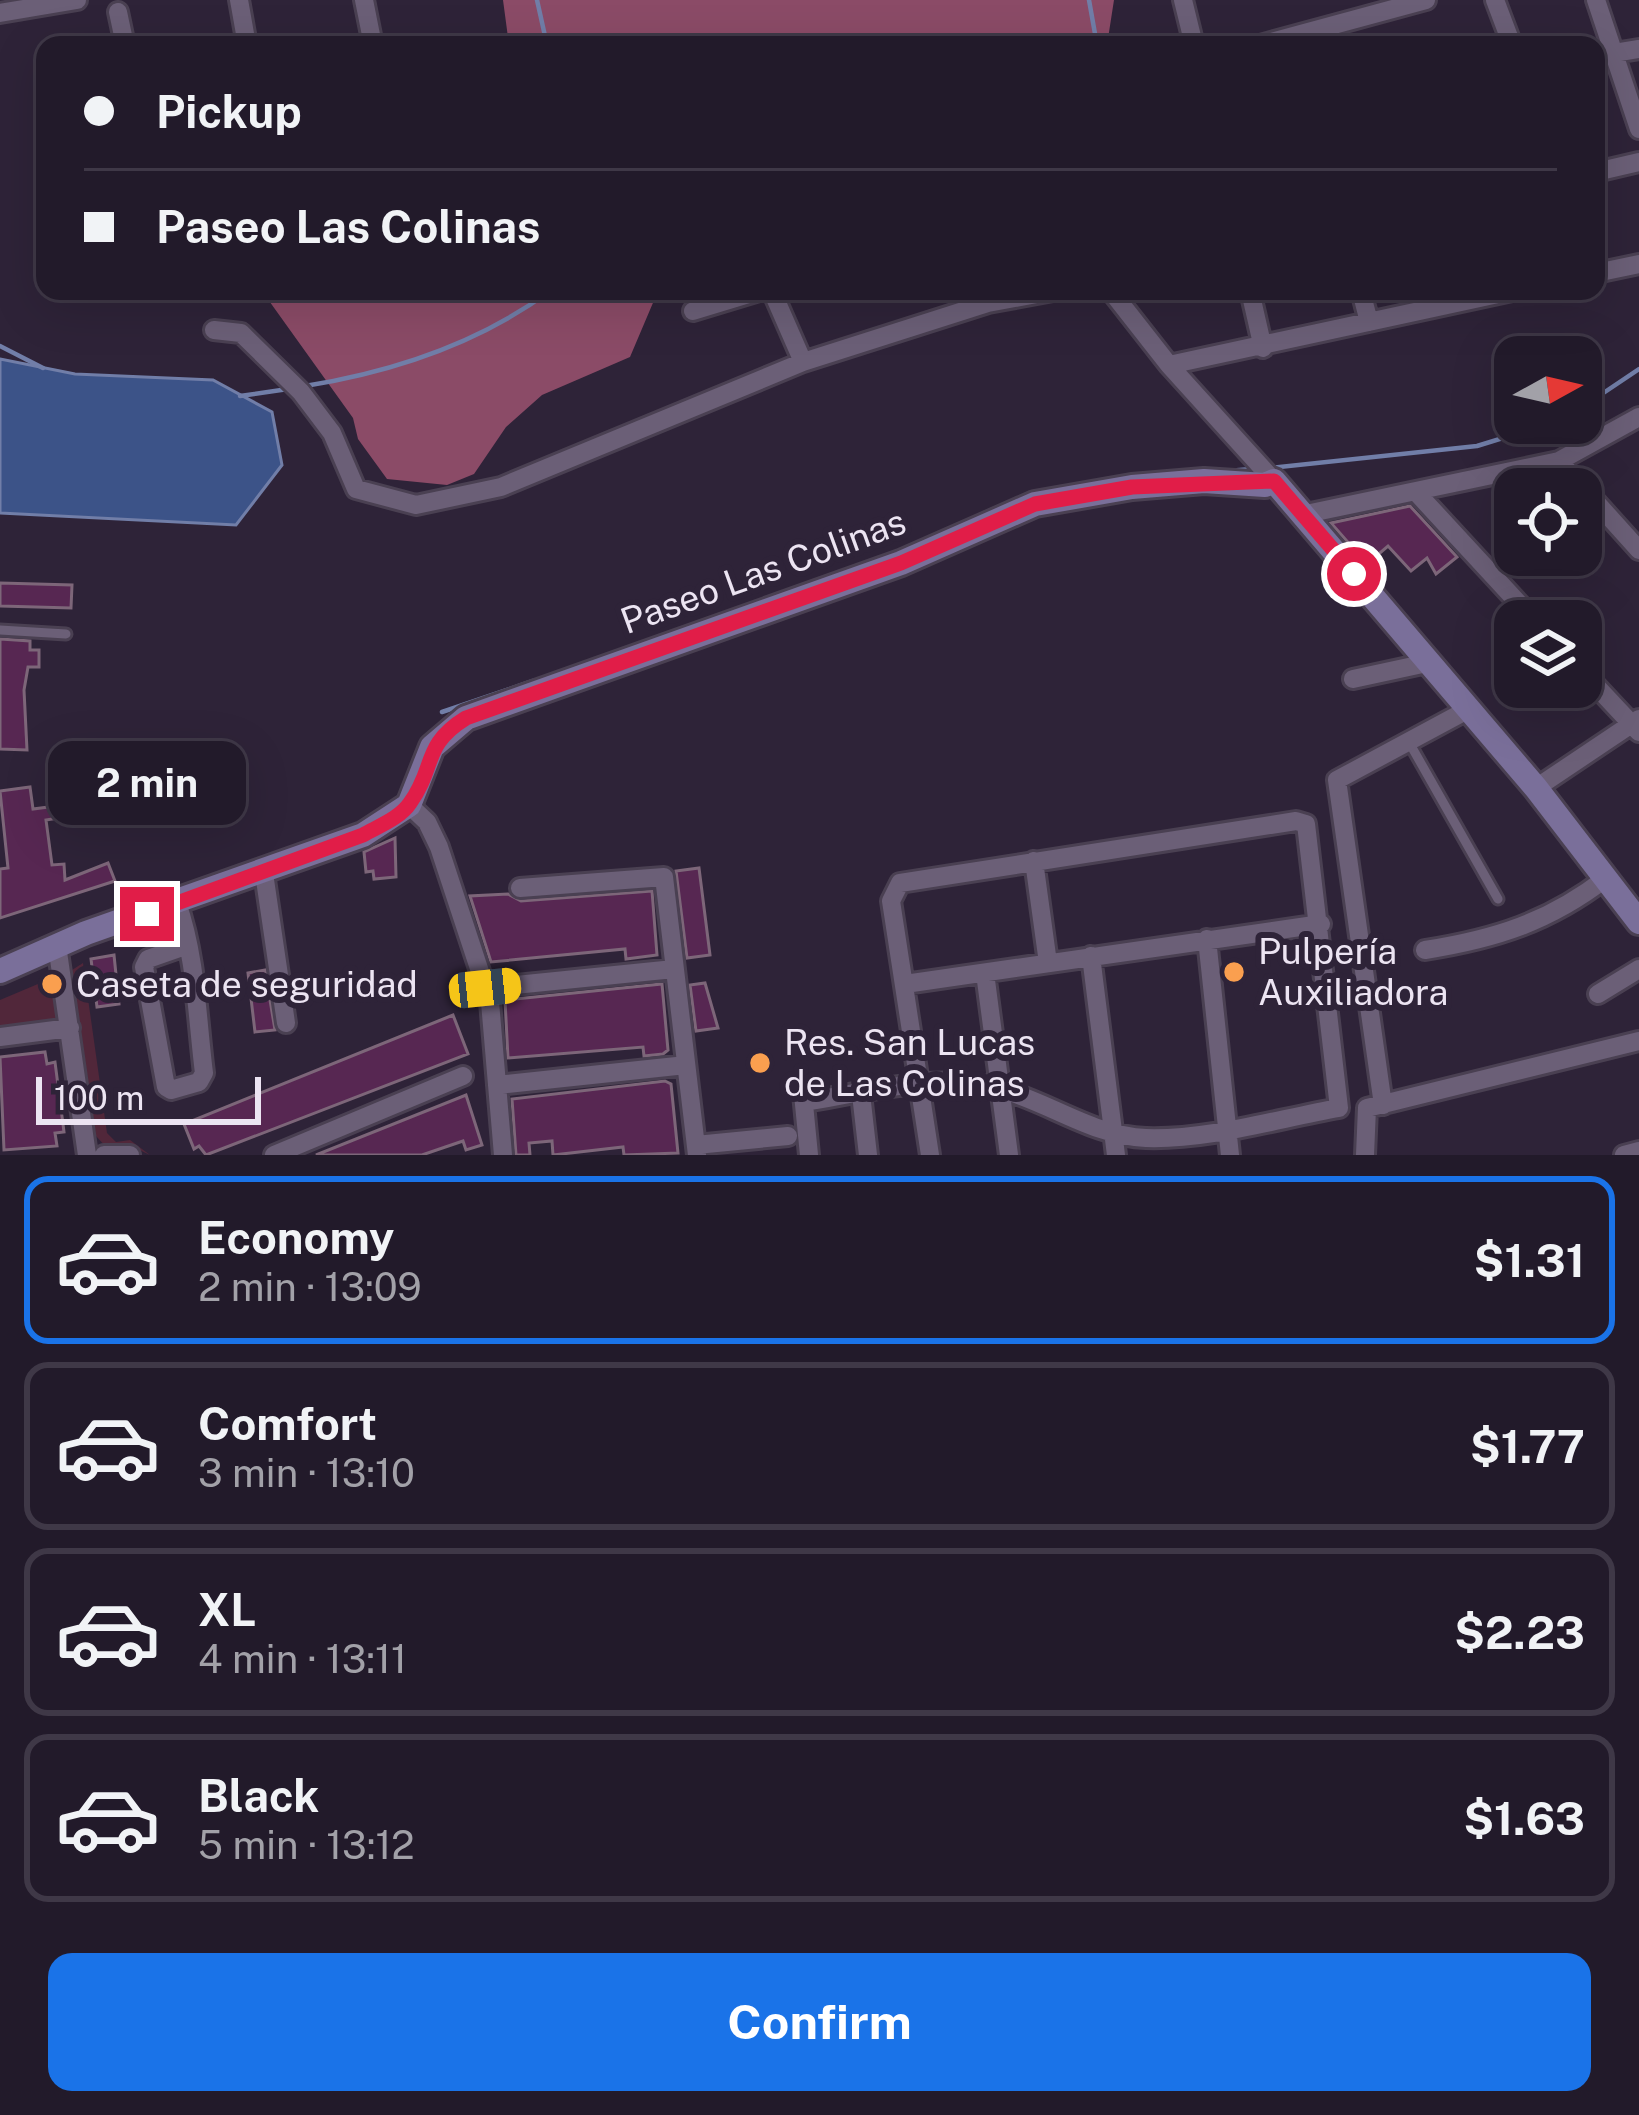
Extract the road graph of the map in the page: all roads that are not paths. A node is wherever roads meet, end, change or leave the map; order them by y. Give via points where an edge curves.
1 (77, 0) edge
2 (238, 0) edge
3 (364, 0) edge
4 (1183, 0) edge
5 (1426, 0) edge
6 (1495, 0) edge
7 (1596, 0) edge
8 (118, 12) dead end
9 (0, 14) edge
10 (123, 36) edge
11 (245, 36) edge
12 (371, 36) edge
13 (1192, 36) edge
14 (1311, 36) edge
15 (1509, 36) edge
16 (1603, 36) edge
17 (1639, 49) edge
18 (1606, 54) edge
19 (1639, 129) edge
20 (1639, 162) edge
21 (1605, 170) edge
22 (1639, 264) edge
23 (1605, 271) edge
24 (730, 300) edge
25 (776, 300) edge
26 (1004, 300) edge
27 (1119, 300) edge
28 (1252, 300) edge
29 (1363, 300) edge
30 (1470, 300) edge
31 (693, 311) dead end
32 (1369, 322) junction
33 (214, 330) dead end
34 (1263, 348) junction
35 (802, 362) junction
36 (1169, 365) junction
37 (1639, 417) edge
38 (1558, 460) junction
39 (1271, 478) junction
40 (1416, 492) junction
41 (1306, 514) junction
42 (1639, 550) edge
43 (1516, 600) edge
44 (0, 630) edge
45 (66, 634) dead end
46 (1427, 663) junction
47 (1353, 679) dead end
48 (1602, 691) edge
49 (1468, 709) junction
50 (1636, 725) edge
51 (1410, 744) junction
52 (1536, 788) junction
53 (409, 805) junction
54 (1034, 861) junction
55 (264, 873) junction
56 (1606, 878) junction
57 (520, 889) dead end
58 (1498, 899) dead end
59 (177, 903) junction
60 (1639, 922) edge
61 (1321, 923) junction
62 (1207, 939) junction
63 (57, 945) junction
64 (188, 945) junction
65 (1425, 950) dead end
66 (1091, 956) junction
67 (1048, 963) junction
68 (674, 969) junction
69 (1639, 969) edge
70 (0, 971) edge
71 (985, 973) junction
72 (905, 984) junction
73 (485, 988) junction
74 (1598, 994) dead end
75 (286, 1023) dead end
76 (70, 1028) junction
77 (0, 1037) edge
78 (1639, 1041) edge
79 (686, 1065) junction
80 (463, 1076) dead end
81 (497, 1085) junction
82 (920, 1085) junction
83 (1000, 1089) junction
84 (861, 1094) junction
85 (1339, 1108) junction
86 (1371, 1109) junction
87 (1227, 1127) junction
88 (1113, 1133) junction
89 (788, 1136) dead end
90 (746, 1148) edge
91 (86, 1149) edge
92 (697, 1150) edge
93 (1639, 1151) edge
94 (105, 1154) edge
95 (130, 1155) edge
96 (274, 1155) edge
97 (503, 1155) edge
98 (809, 1155) edge
99 (868, 1155) edge
100 (930, 1155) edge
101 (1010, 1155) edge
102 (1116, 1155) edge
103 (1230, 1155) edge
104 (1364, 1155) edge
105 (1624, 1155) edge

1 - 9 street
2 - 11 street
3 - 12 street
4 - 13 street
5 - 14 street
6 - 15 street
7 - 16 street
8 - 10 street
17 - 18 street
18 - 19 street
20 - 21 street
22 - 23 street
24 - 31 street
25 - 35 street
26 - 35 street
27 - 36 street
28 - 34 street
29 - 32 street
30 - 32 street
32 - 34 street
33 - 35 street via 241,333 301,392 332,433 356,489 416,506 501,487
34 - 36 street
36 - 39 street
37 - 38 street
38 - 40 street
38 - 42 street
39 - 41 street
39 - 53 street, Paseo Las Colinas via 1132,487 1035,504 901,563 466,718 432,747
40 - 41 street
40 - 43 street
41 - 46 street
44 - 45 lane
46 - 47 street
46 - 49 street
48 - 50 street
49 - 51 street
49 - 52 street
50 - 52 street
51 - 58 lane
51 - 86 street via 1337,780
52 - 56 street
53 - 55 street via 363,835
53 - 73 street via 439,847
54 - 61 street via 1302,821
54 - 67 street
54 - 72 street via 900,883 891,901
55 - 59 street
55 - 75 street
56 - 60 street
56 - 65 street via 1536,924
57 - 68 street via 664,877
59 - 63 street
59 - 64 street
61 - 62 street
61 - 85 street
62 - 66 street
62 - 87 street
63 - 70 street
63 - 76 street
64 - 64 street via 204,1073 171,1090 144,967 148,958
66 - 67 street
66 - 88 street
67 - 71 street
68 - 73 street
68 - 79 street
69 - 74 street
71 - 72 street
71 - 83 street
72 - 82 street
73 - 81 street
76 - 77 street
76 - 91 street
78 - 86 street
79 - 81 street
79 - 92 street
80 - 96 street
81 - 97 street
82 - 83 street
82 - 84 street
82 - 100 street
83 - 88 street
83 - 101 street
84 - 98 street via 804,1098
84 - 99 street
85 - 86 street
85 - 87 street
86 - 104 street
87 - 88 street via 1145,1138
87 - 103 street
88 - 102 street
89 - 90 street
90 - 92 street
91 - 94 street
93 - 105 street
94 - 95 street

